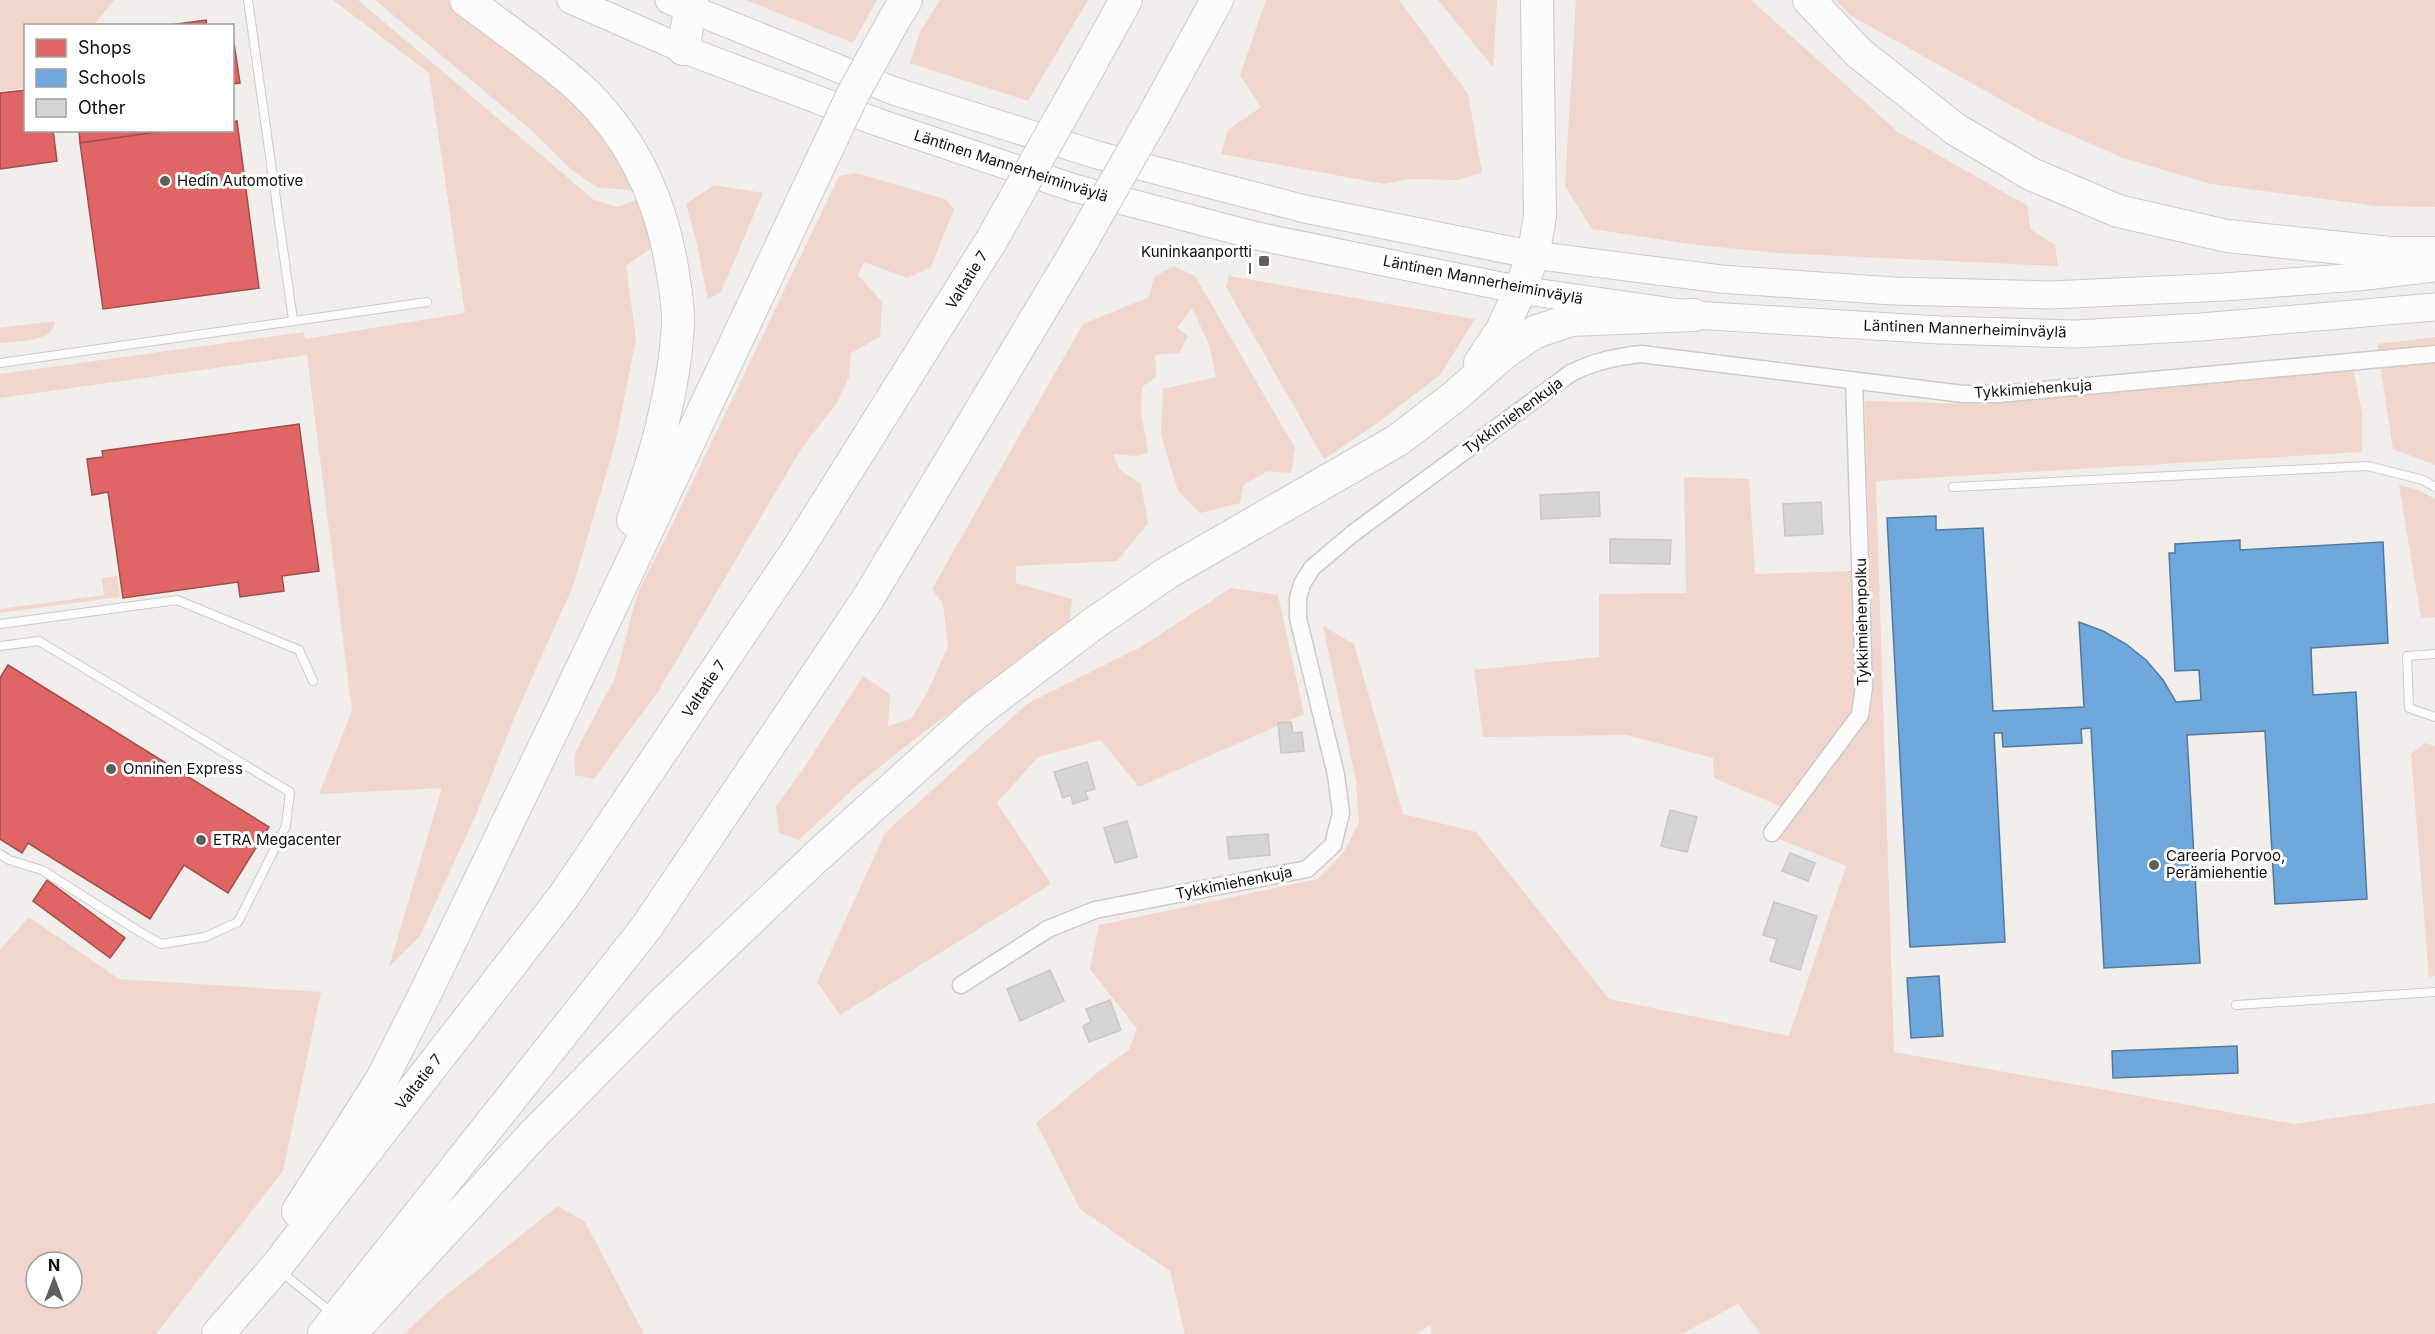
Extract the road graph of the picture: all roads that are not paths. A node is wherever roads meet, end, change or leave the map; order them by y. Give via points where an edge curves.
1 (248, 0) edge
2 (466, 0) edge
3 (571, 0) edge
4 (1126, 0) edge
5 (1216, 0) edge
6 (1537, 0) edge
7 (1809, 0) edge
8 (683, 3) edge
9 (900, 10) edge
10 (683, 49) junction
11 (2435, 253) edge
12 (1533, 255) junction
13 (2435, 267) edge
14 (1520, 290) junction
15 (427, 302) dead end
16 (2435, 307) edge
17 (1694, 315) junction
18 (293, 320) junction
19 (2435, 354) edge
20 (0, 363) edge
21 (1854, 381) junction
22 (1454, 397) junction
23 (1953, 487) dead end
24 (2435, 487) edge
25 (0, 624) edge
26 (0, 646) edge
27 (2435, 654) edge
28 (313, 681) dead end
29 (565, 704) junction
30 (2435, 717) edge
31 (1772, 833) dead end
32 (0, 854) edge
33 (961, 985) dead end
34 (2435, 992) edge
35 (2236, 1005) dead end
36 (276, 1267) junction
37 (337, 1328) edge
38 (218, 1334) edge

1 - 18 lane
2 - 29 highway via 581,90 619,132 643,170 670,251 678,323 673,377 661,432
3 - 10 main road, Läntinen Mannerheiminväylä
4 - 36 highway, Valtatie 7, bridge via 991,241 796,552 564,896
5 - 37 highway, bridge via 1074,255 867,600 646,928
6 - 12 highway via 1540,217
7 - 11 highway via 1859,53 1955,129 2031,174 2118,210 2228,236 2390,253
8 - 10 highway
8 - 12 main road via 894,91 1097,155 1305,209
9 - 29 highway, bridge via 854,92
10 - 14 main road, Läntinen Mannerheiminväylä via 877,122 1074,188 1257,236
12 - 13 main road via 1721,279 1893,291 2050,296 2224,287
12 - 14 highway
14 - 17 main road, Läntinen Mannerheiminväylä
14 - 22 highway via 1502,330
15 - 18 lane
16 - 17 main road, Läntinen Mannerheiminväylä via 2076,334
17 - 22 highway via 1571,320 1535,332 1504,353
18 - 20 lane
19 - 21 street, Tykkimiehenkuja via 1999,394 1963,394
21 - 31 street, Tykkimiehenpolku via 1864,687 1860,715
21 - 33 street, Tykkimiehenkuja via 1641,354 1613,357 1571,373 1352,534 1312,568 1302,584 1298,618 1336,776 1341,813 1333,844 1307,868 1095,910 1048,929
22 - 37 highway via 1398,440 1167,573 975,714 814,859 663,1003
23 - 24 lane via 2368,466 2423,480
25 - 28 lane via 177,600 299,650
26 - 32 lane via 39,641 290,792 286,826 238,922 205,937 161,944 42,870
27 - 30 lane via 2407,656 2409,708
29 - 36 highway via 382,1079 302,1203
34 - 35 lane
36 - 37 lane
36 - 38 highway, Valtatie 7

